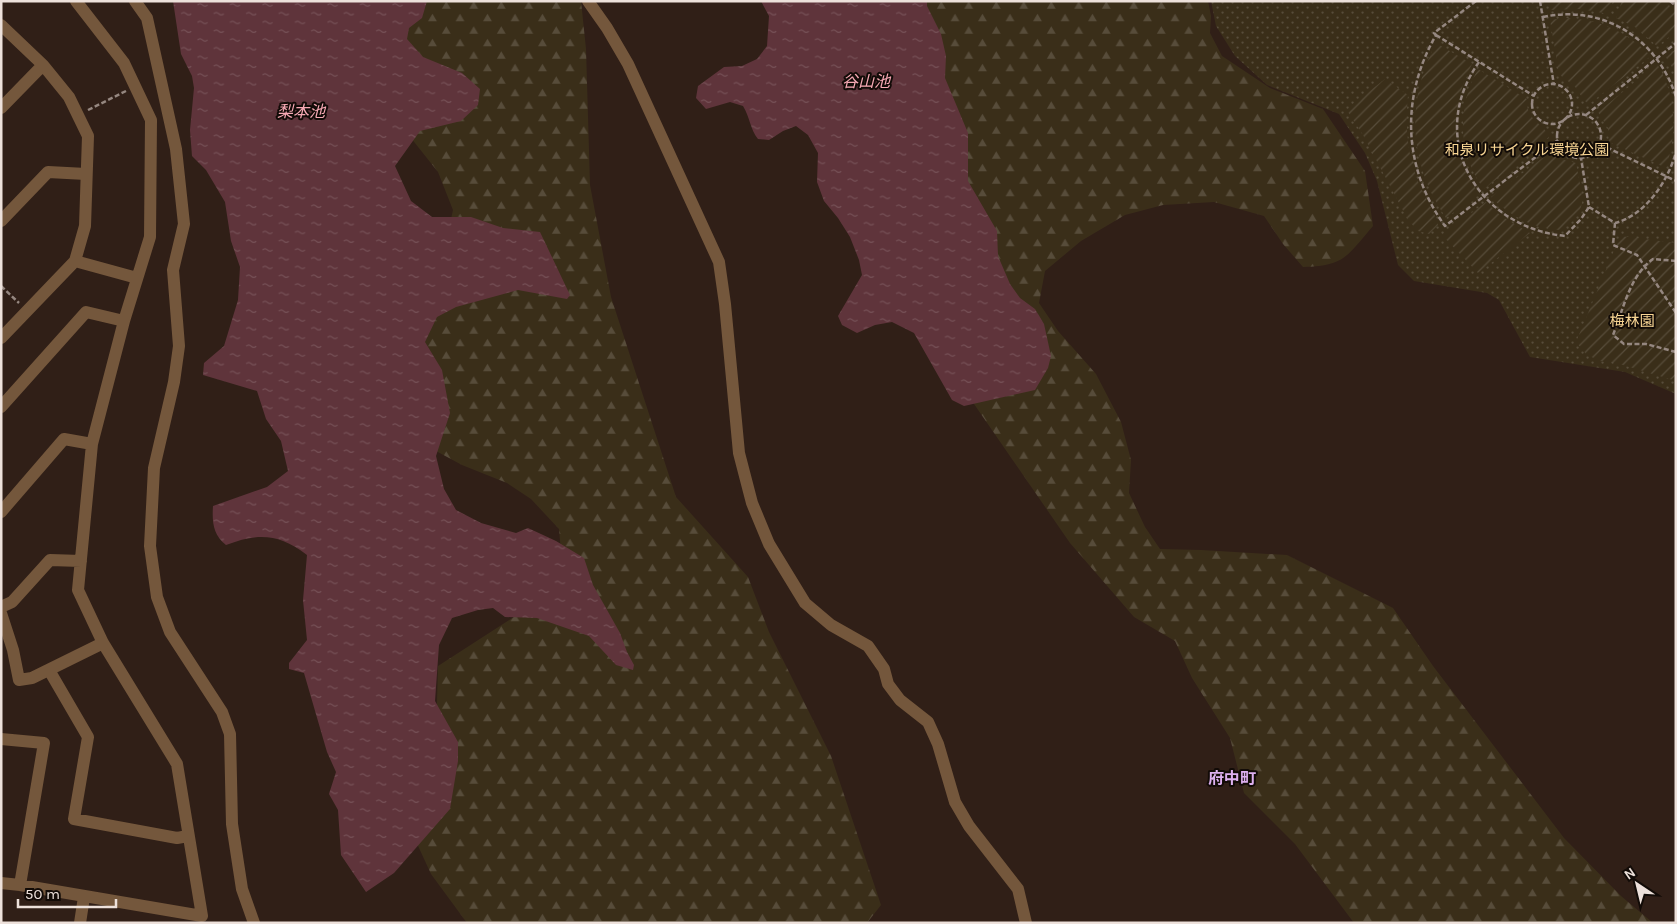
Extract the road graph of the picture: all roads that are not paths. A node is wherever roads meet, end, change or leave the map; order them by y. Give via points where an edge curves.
1 (76, 1) edge
2 (135, 1) edge
3 (588, 1) edge
4 (1, 25) edge
5 (43, 65) junction
6 (1, 108) edge
7 (86, 174) junction
8 (1, 221) edge
9 (75, 261) junction
10 (137, 278) junction
11 (124, 321) junction
12 (1, 338) edge
13 (1, 407) edge
14 (92, 444) junction
15 (1, 512) edge
16 (81, 562) junction
17 (1, 608) edge
18 (1, 613) edge
19 (103, 644) junction
20 (49, 670) junction
21 (1, 739) edge
22 (188, 836) junction
23 (1, 883) edge
24 (20, 885) junction
25 (84, 897) junction
26 (80, 923) edge
27 (254, 923) edge
28 (1026, 923) edge

1 - 10 street via 124,63 151,120 150,237
2 - 27 street via 147,18 176,150 184,224 173,270 179,346 154,468 150,546 157,597 170,632 222,712 230,734 232,824 242,889
3 - 28 street via 628,64 718,262 739,453 752,502 769,544 805,603 831,625 868,646 900,700 928,722 955,802 969,826 1018,889
4 - 5 street
5 - 6 street
5 - 7 street via 69,97 88,136
7 - 8 street via 48,172
7 - 9 street via 85,226
9 - 10 street
9 - 12 street
10 - 11 street
11 - 13 street via 86,312
11 - 14 street
14 - 15 street via 64,439
14 - 16 street
16 - 17 street via 50,560 12,602
16 - 19 street via 78,590
18 - 20 street via 13,650 18,680
19 - 20 street
19 - 22 street via 177,764
20 - 22 street via 88,737 74,819 177,838
21 - 24 street via 44,743
22 - 25 street via 202,916
23 - 24 street
24 - 25 street
25 - 26 street

